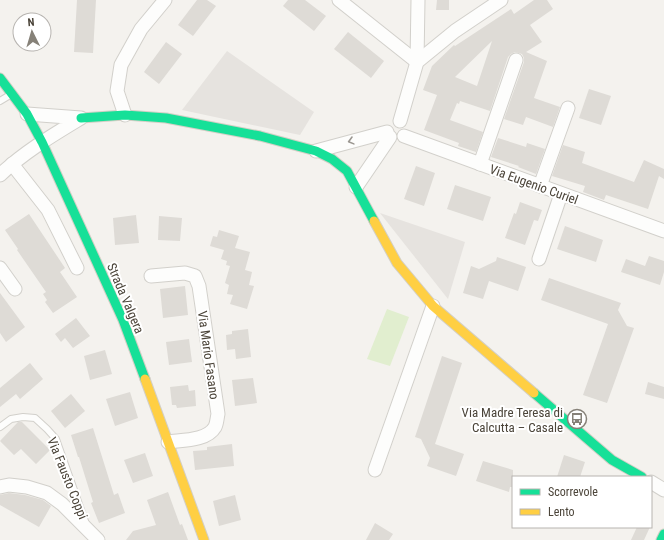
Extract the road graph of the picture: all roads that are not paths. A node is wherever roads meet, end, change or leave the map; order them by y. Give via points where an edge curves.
1 (165, 0) edge
2 (339, 0) edge
3 (418, 0) edge
4 (501, 0) edge
5 (516, 60) dead end
6 (417, 62) junction
7 (0, 78) edge
8 (11, 94) junction
9 (0, 101) edge
10 (568, 108) dead end
11 (27, 114) junction
12 (126, 115) junction
13 (81, 118) junction
14 (400, 121) junction
15 (388, 135) junction
16 (404, 136) junction
17 (42, 142) junction
18 (316, 151) junction
19 (12, 164) junction
20 (480, 164) junction
21 (0, 175) edge
22 (540, 186) junction
23 (356, 187) junction
24 (561, 194) junction
25 (664, 231) edge
26 (539, 259) dead end
27 (0, 268) edge
28 (77, 268) dead end
29 (151, 276) dead end
30 (15, 289) dead end
31 (432, 306) junction
32 (0, 427) edge
33 (168, 442) junction
34 (375, 470) dead end
35 (640, 476) edge
36 (652, 483) edge
37 (0, 487) edge
38 (664, 490) edge
39 (664, 534) edge
40 (94, 536) edge
41 (204, 540) edge
42 (661, 540) edge

1 - 12 street via 141,29 121,65 117,91
2 - 6 street
3 - 6 street
4 - 6 street via 455,30
5 - 20 street
6 - 14 street
7 - 8 street, Strada Valgera
8 - 9 lane
8 - 11 street, Strada Valgera
10 - 22 street
11 - 13 street
11 - 17 street, Strada Valgera
12 - 13 street
12 - 18 street via 166,118 245,133
13 - 17 street
14 - 15 street via 394,120 389,124
14 - 16 street via 406,127
15 - 16 street via 396,139
15 -> 18 street
15 - 23 street
16 - 20 street, Via Eugenio Curiel
17 - 19 street
17 - 33 street, Strada Valgera via 123,320
18 - 23 street via 347,171
19 - 21 street
19 - 28 street via 48,210
20 - 22 street, Via Eugenio Curiel
22 - 24 street, Via Eugenio Curiel
23 - 31 street via 398,263
24 - 25 street, Via Eugenio Curiel
24 - 26 street
27 - 30 street
29 - 33 street, Via Mario Fasano via 185,273 195,276 199,286 218,414 216,426 210,434
31 - 34 street
31 - 35 street via 612,460
32 - 40 lane, Via Fausto Coppi via 11,419 23,417 36,418 47,429 56,440
33 - 41 street, Strada Valgera
36 - 38 street
37 - 40 street via 27,487 47,493 62,504
39 - 42 street

